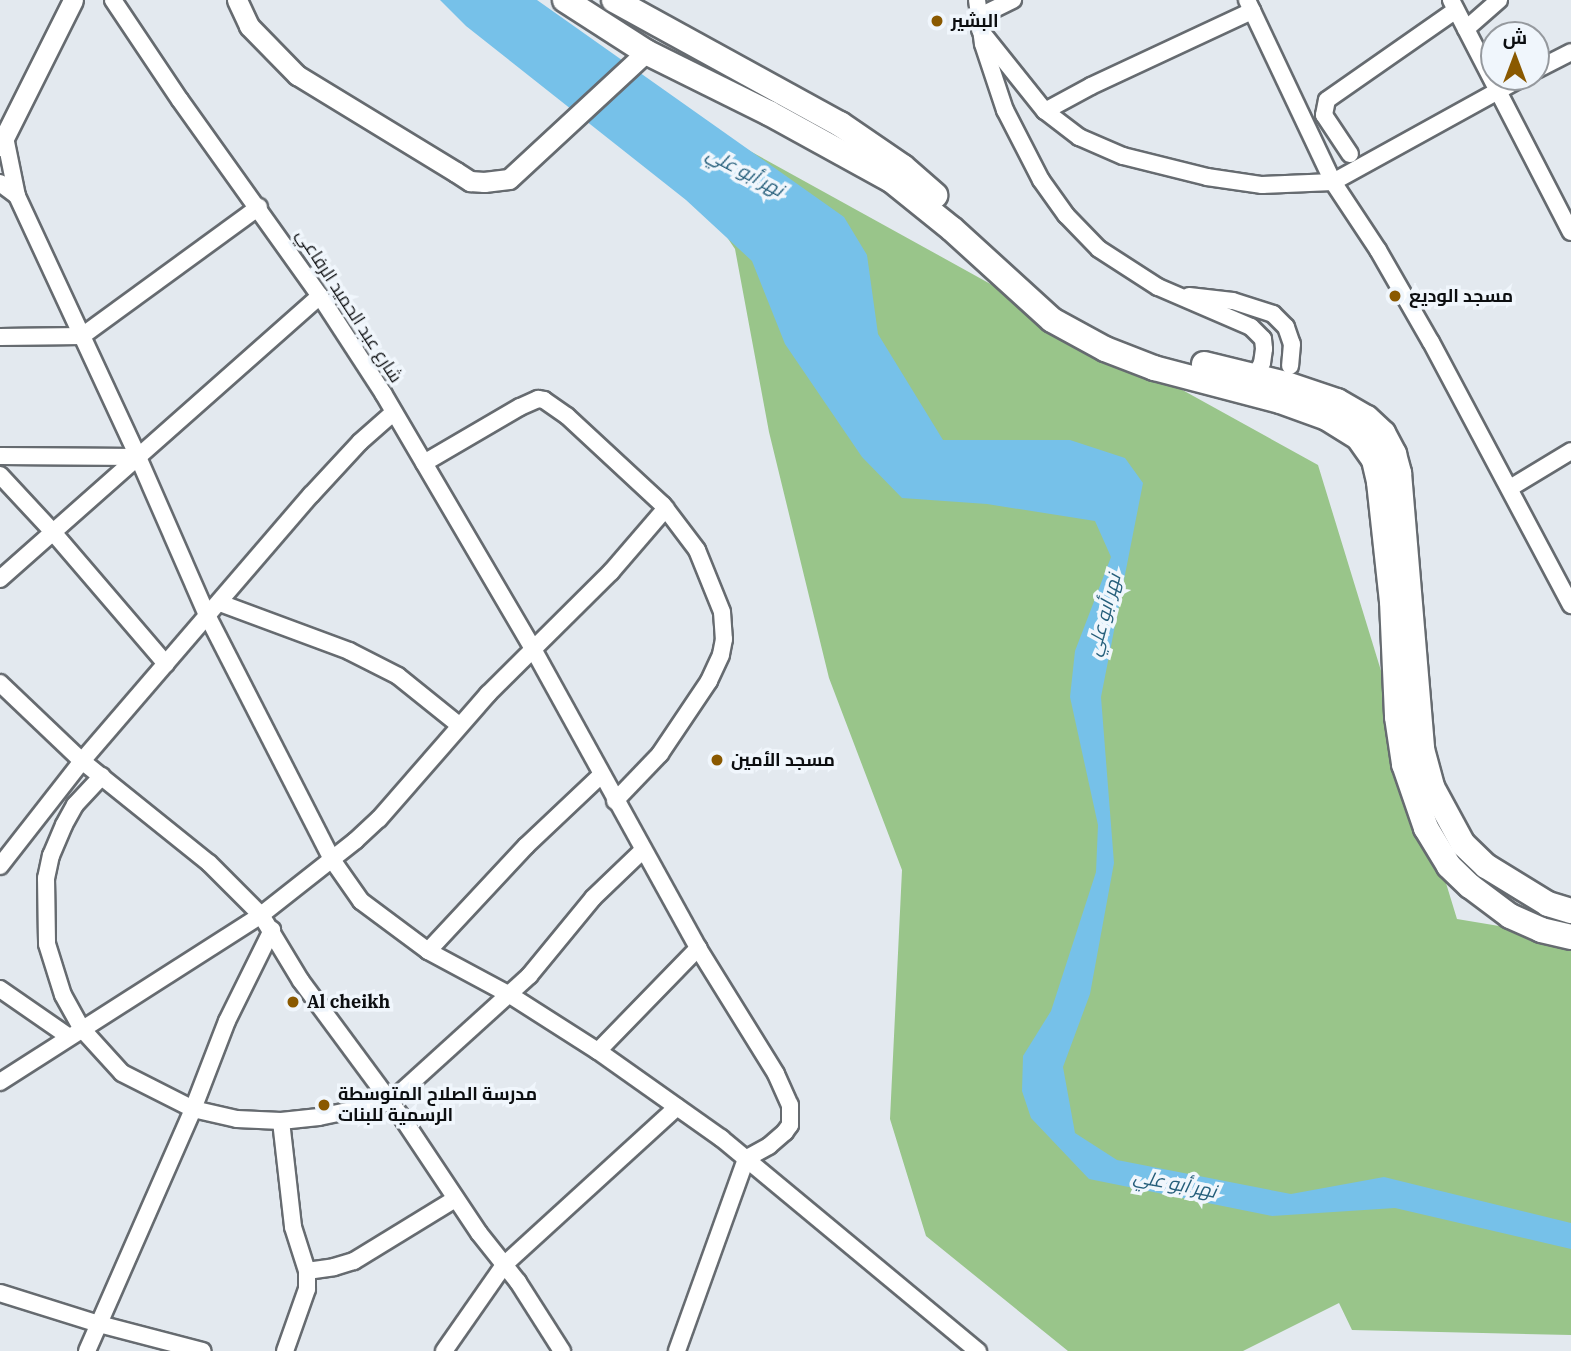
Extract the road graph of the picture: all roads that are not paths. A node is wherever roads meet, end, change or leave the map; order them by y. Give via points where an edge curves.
1 (74, 0) edge
2 (113, 0) edge
3 (237, 0) edge
4 (565, 0) edge
5 (614, 0) edge
6 (977, 0) edge
7 (1013, 0) edge
8 (1499, 0) edge
9 (1453, 5) edge
10 (1250, 6) edge
11 (979, 24) junction
12 (1466, 29) junction
13 (1571, 51) edge
14 (1480, 56) edge
15 (642, 57) junction
16 (1550, 62) edge
17 (1496, 91) edge
18 (1499, 91) edge
19 (1045, 111) junction
20 (840, 124) junction
21 (2, 141) edge
22 (1350, 154) dead end
23 (1333, 182) junction
24 (0, 183) edge
25 (18, 196) junction
26 (259, 207) junction
27 (1571, 232) edge
28 (1176, 295) junction
29 (320, 296) junction
30 (82, 336) junction
31 (0, 337) edge
32 (1290, 366) dead end
33 (1255, 376) junction
34 (394, 412) junction
35 (1571, 451) edge
36 (0, 456) edge
37 (138, 457) junction
38 (424, 463) junction
39 (0, 475) edge
40 (1510, 488) junction
41 (666, 508) junction
42 (52, 531) junction
43 (0, 579) edge
44 (220, 603) junction
45 (1571, 605) edge
46 (208, 617) junction
47 (532, 647) junction
48 (166, 664) junction
49 (0, 683) edge
50 (459, 725) junction
51 (82, 761) junction
52 (601, 775) junction
53 (102, 776) junction
54 (61, 791) junction
55 (615, 801) junction
56 (75, 805) junction
57 (643, 850) junction
58 (2, 859) edge
59 (333, 861) junction
60 (1571, 911) edge
61 (261, 915) junction
62 (272, 930) junction
63 (1571, 937) edge
64 (698, 948) junction
65 (428, 951) junction
66 (0, 989) edge
67 (510, 995) junction
68 (75, 1032) junction
69 (598, 1051) junction
70 (0, 1082) edge
71 (390, 1101) junction
72 (677, 1107) junction
73 (193, 1109) junction
74 (281, 1121) junction
75 (746, 1159) junction
76 (455, 1199) junction
77 (504, 1265) junction
78 (307, 1271) junction
79 (0, 1293) edge
80 (99, 1324) junction
81 (87, 1351) edge
82 (203, 1351) edge
83 (285, 1351) edge
84 (444, 1351) edge
85 (562, 1351) edge
86 (677, 1351) edge
87 (978, 1351) edge

1 - 21 street
2 - 26 street, شارع عبد الحميد الرفاعي
3 - 15 street via 249,26 298,75 470,180 509,179
4 - 15 main road
5 - 20 main road
6 - 11 street
7 - 11 street
8 - 12 street
9 - 12 street
9 - 22 street via 1327,100 1324,115
10 - 19 street
10 - 23 street
11 - 19 street
11 - 28 street via 993,80 1016,136 1066,215 1116,261
12 - 14 street
13 - 16 street
15 - 20 main road via 664,48 680,52 798,110
15 - 63 main road via 769,113 891,180 953,229 1052,320 1095,343 1154,368 1282,396 1358,437 1374,460 1385,524 1397,717 1404,764 1426,828 1449,866 1470,887 1510,916
17 - 23 street
18 - 27 street
19 - 23 street via 1098,146 1169,168 1262,185
20 - 33 main road via 904,167 1039,290 1074,316 1164,354
21 - 25 street
23 - 40 street via 1378,250
24 - 25 street
25 - 30 street
26 - 29 street, شارع عبد الحميد الرفاعي
26 - 30 street
28 - 32 street via 1216,298 1273,314 1286,327 1292,344
28 - 33 street via 1260,334 1264,349
29 - 34 street, شارع عبد الحميد الرفاعي
29 - 37 street
30 - 31 street
30 - 37 street
33 - 60 main road via 1337,401 1383,433 1399,473 1422,749 1432,787 1463,844 1486,866 1548,904
34 - 38 street, شارع عبد الحميد الرفاعي
34 - 44 street via 318,487
35 - 40 street
36 - 37 street
37 - 42 street
37 - 46 street
38 - 41 street via 520,407 544,400
38 - 47 street, شارع عبد الحميد الرفاعي
39 - 42 street
40 - 45 street
41 - 47 street via 590,593
41 - 55 street via 697,550 722,612 724,639 717,667 660,754
42 - 43 street
42 - 48 street
44 - 46 street
44 - 50 street via 349,651 386,670
46 - 48 street
46 - 59 street
47 - 50 street
47 - 52 street, شارع عبد الحميد الرفاعي
48 - 51 street
49 - 51 street
50 - 59 street via 379,819
51 - 53 street
51 - 54 street
52 - 55 street, شارع عبد الحميد الرفاعي
52 - 65 street via 526,846
53 - 56 street
53 - 61 street via 209,863
54 - 56 street
54 - 58 street
55 - 57 street, شارع عبد الحميد الرفاعي
56 - 68 street via 51,855 46,922 55,975
57 - 64 street, شارع عبد الحميد الرفاعي
57 - 67 street via 608,881
59 - 61 street
59 - 65 street via 360,901
61 - 62 street
61 - 68 street
62 - 71 street via 307,990
62 - 73 street via 227,1021
64 - 69 street
64 - 75 street, شارع عبد الحميد الرفاعي via 776,1074 790,1105 790,1125 785,1132
65 - 67 street
66 - 68 street
67 - 69 street
67 - 71 street
68 - 70 street
68 - 73 street via 122,1073
69 - 72 street
71 - 74 street
71 - 76 street
72 - 75 street
72 - 77 street
73 - 74 street via 237,1119
73 - 80 street
74 - 78 street via 293,1227
75 - 86 street
75 - 87 street
76 - 77 street
76 - 78 street via 354,1261
77 - 84 street
77 - 85 street
78 - 83 street via 307,1289
79 - 80 street
80 - 81 street
80 - 82 street

